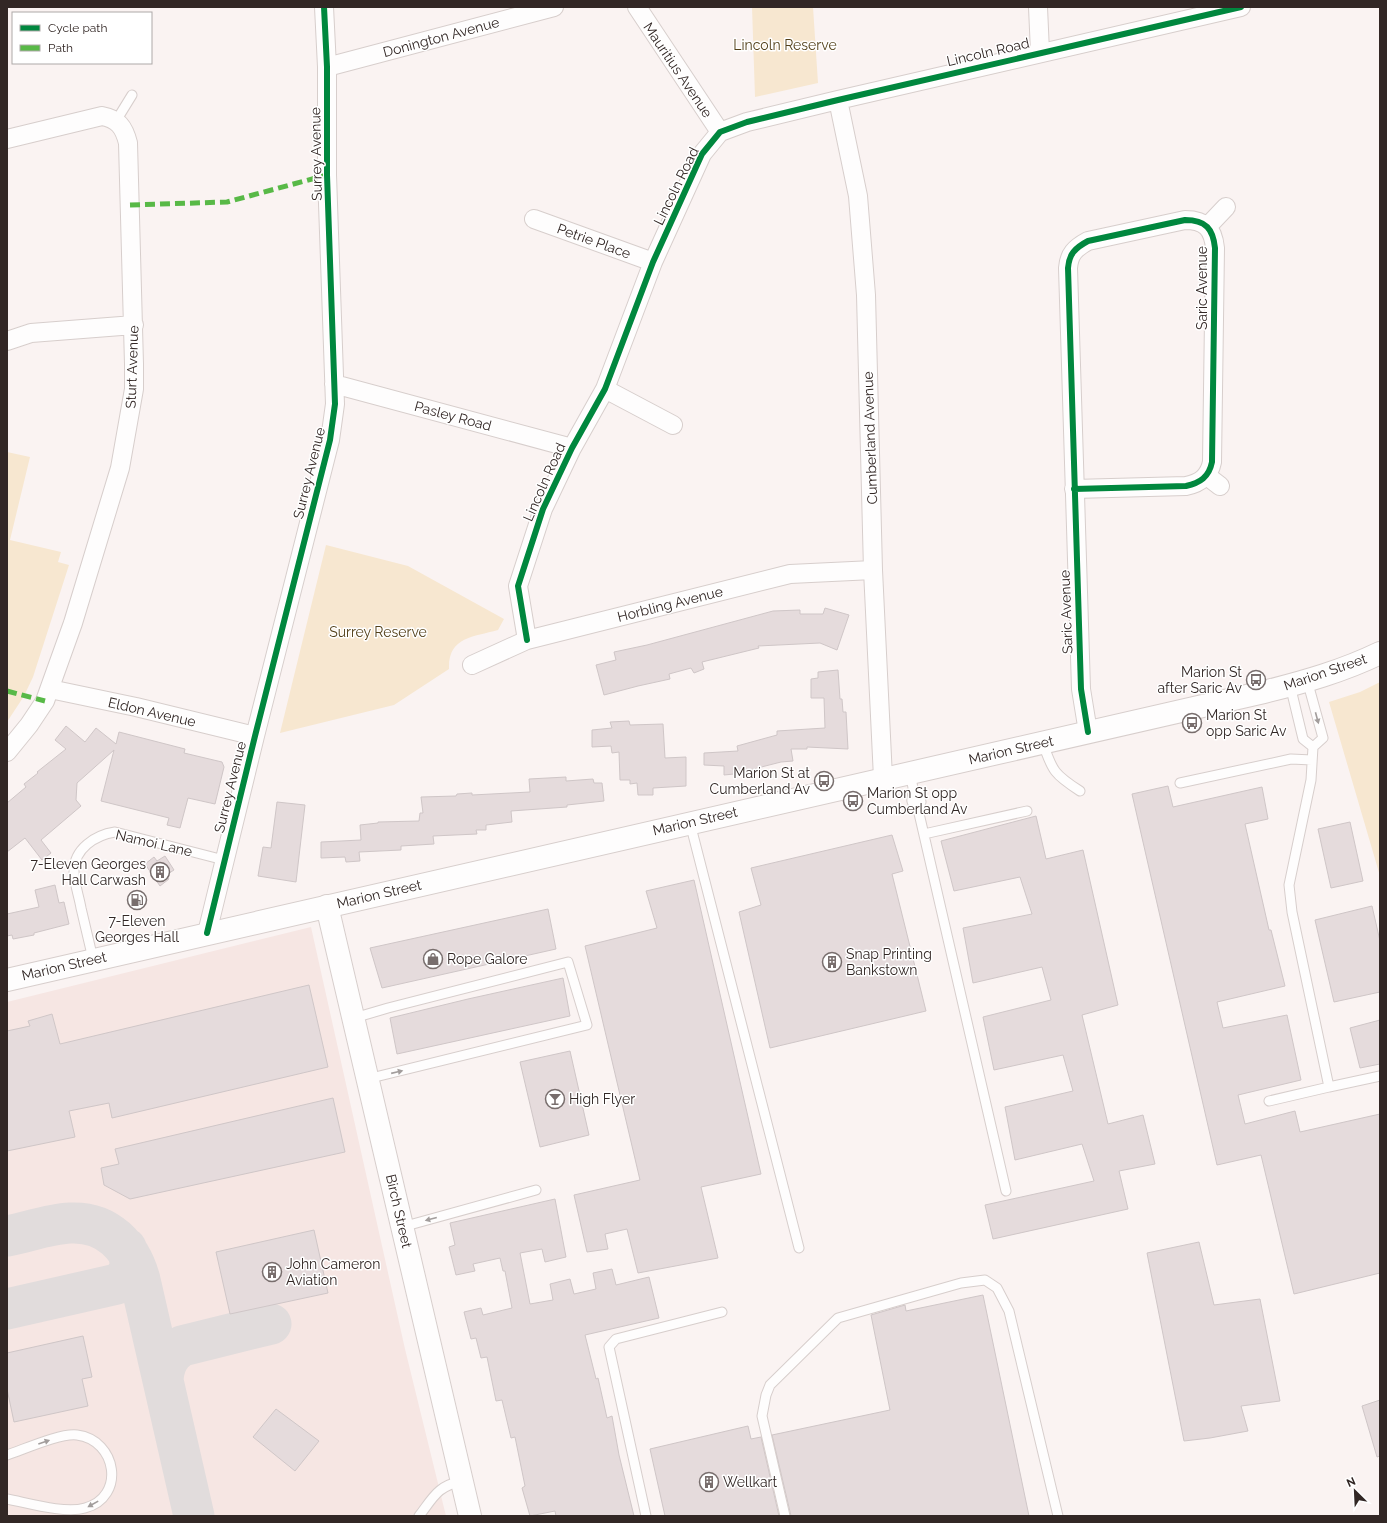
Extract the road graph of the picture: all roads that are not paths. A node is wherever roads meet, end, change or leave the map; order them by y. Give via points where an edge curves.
1 (324, 7) edge
2 (554, 7) edge
3 (637, 7) edge
4 (1038, 7) edge
5 (1241, 7) edge
6 (1040, 52) junction
7 (327, 67) junction
8 (132, 95) dead end
9 (838, 100) junction
10 (116, 121) junction
11 (720, 132) junction
12 (7, 139) edge
13 (1226, 207) dead end
14 (534, 219) dead end
15 (1207, 227) junction
16 (653, 262) junction
17 (134, 325) junction
18 (7, 341) edge
19 (334, 384) junction
20 (605, 388) junction
21 (673, 425) dead end
22 (572, 448) junction
23 (1074, 490) junction
24 (873, 570) junction
25 (527, 640) junction
26 (1380, 653) edge
27 (472, 665) dead end
28 (1298, 683) junction
29 (50, 689) junction
30 (1088, 732) junction
31 (255, 736) junction
32 (1043, 743) junction
33 (1313, 747) junction
34 (7, 752) edge
35 (1312, 760) junction
36 (883, 778) junction
37 (911, 781) junction
38 (1180, 783) dead end
39 (1080, 791) dead end
40 (1027, 811) dead end
41 (690, 822) junction
42 (924, 834) junction
43 (224, 860) junction
44 (327, 906) junction
45 (207, 933) junction
46 (93, 959) junction
47 (7, 980) edge
48 (354, 1018) junction
49 (1380, 1076) edge
50 (367, 1079) junction
51 (1329, 1087) junction
52 (1269, 1101) dead end
53 (536, 1190) dead end
54 (1006, 1191) dead end
55 (402, 1227) junction
56 (799, 1248) dead end
57 (722, 1312) dead end
58 (7, 1455) edge
59 (462, 1481) junction
60 (7, 1499) edge
61 (418, 1516) edge
62 (470, 1516) edge
63 (646, 1516) edge
64 (785, 1516) edge
65 (1058, 1516) edge

1 - 7 street, Surrey Avenue
2 - 7 street, Donington Avenue
3 - 11 street, Mauritius Avenue
4 - 6 street
5 - 6 street, Lincoln Road
6 - 9 street, Lincoln Road
7 - 19 street, Surrey Avenue via 327,175
8 - 10 lane
9 - 11 street, Lincoln Road via 747,122
9 - 24 street, Cumberland Avenue via 858,196 866,295
10 - 12 street via 95,116
10 - 17 street, Sturt Avenue via 123,129 128,143
11 - 16 street, Lincoln Road via 702,154
13 - 15 street, Saric Avenue
14 - 16 street, Petrie Place
15 - 23 street, Saric Avenue via 1201,222 1185,220 1065,249 1069,260
15 - 23 street, Saric Avenue via 1211,231 1215,248 1210,471 1213,481 1186,486
16 - 20 street, Lincoln Road
17 - 18 street via 31,333
17 - 29 street, Sturt Avenue via 134,388 120,468 73,624
19 - 22 street, Pasley Road
19 - 31 street, Surrey Avenue via 335,404 330,440
20 - 21 street
20 - 22 street, Lincoln Road
22 - 25 street, Lincoln Road via 543,509 518,586
23 - 30 street, Saric Avenue via 1081,689
24 - 25 street, Horbling Avenue via 790,574
24 - 36 street, Cumberland Avenue
25 - 27 street, Horbling Avenue
26 - 28 main road, Marion Street via 1362,662
28 - 30 main road, Marion Street
28 - 33 lane via 1303,739
28 -> 33 lane via 1323,738
29 - 31 street, Eldon Avenue
29 - 34 street, Sturt Avenue via 30,725
30 - 32 main road, Marion Street
31 - 43 street, Surrey Avenue
32 - 37 main road, Marion Street
32 - 39 lane via 1054,772
33 - 35 lane
35 - 38 lane via 1291,758
35 - 51 lane via 1311,780 1289,885 1292,912
36 - 37 main road, Marion Street
36 - 41 main road, Marion Street
37 - 42 lane via 911,796 913,804 918,809
40 - 42 lane
41 - 44 main road, Marion Street
41 - 56 lane
42 - 54 lane
43 - 45 street, Surrey Avenue
43 - 46 lane, Namoi Lane via 115,832 104,834 87,844 77,856 74,872
44 - 45 main road, Marion Street
44 - 48 main road, Birch Street
45 - 46 main road, Marion Street
46 - 47 main road, Marion Street
48 - 50 main road, Birch Street
50 -> 48 lane via 587,1025 568,962
49 - 51 lane
50 - 55 main road, Birch Street
51 - 52 lane
53 -> 55 lane
55 - 59 main road, Birch Street
57 - 63 lane via 616,1339 609,1347
58 -> 60 lane via 63,1436 76,1435 97,1442 104,1450 112,1474 107,1492 96,1504 85,1508 64,1509
59 - 61 lane via 451,1483 438,1491
59 - 62 main road, Birch Street
64 - 65 lane via 762,1416 770,1385 838,1318 961,1283 985,1280 997,1288 1009,1311

